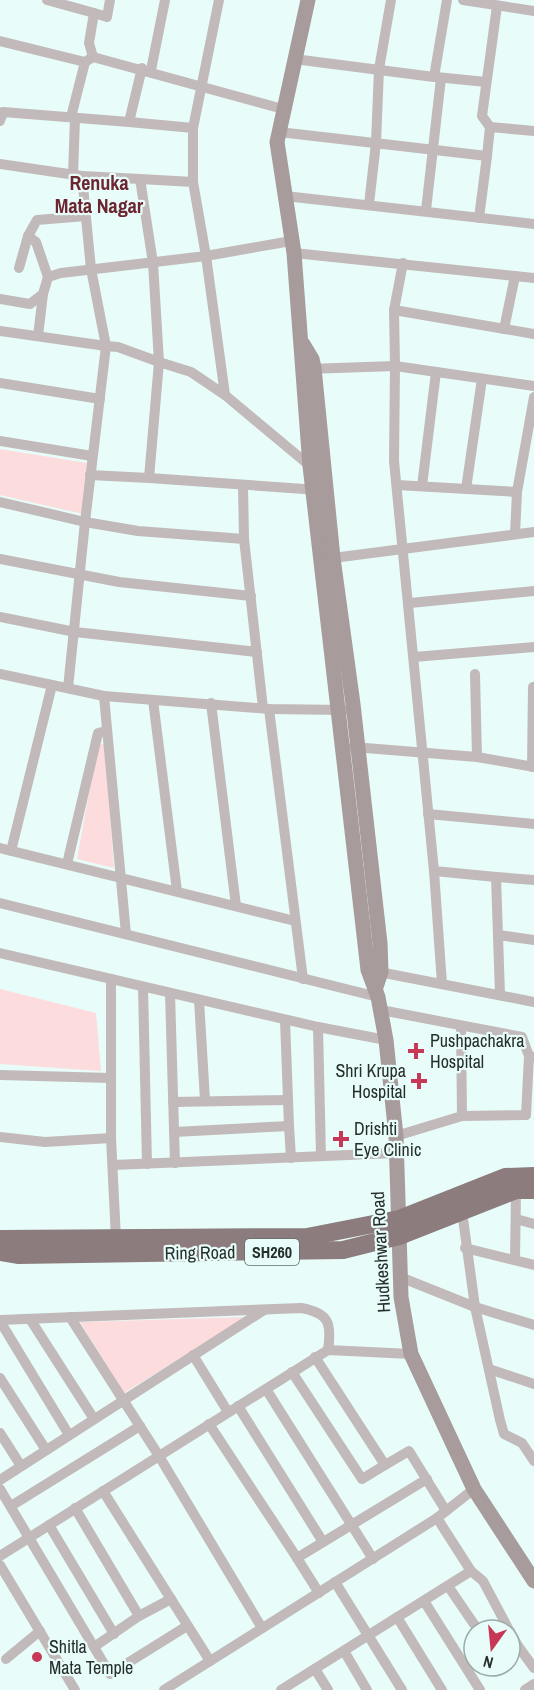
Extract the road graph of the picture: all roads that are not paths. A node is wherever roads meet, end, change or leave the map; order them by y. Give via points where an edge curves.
1 (48, 0) edge
2 (110, 0) edge
3 (165, 0) edge
4 (219, 0) edge
5 (308, 0) edge
6 (391, 0) edge
7 (447, 0) edge
8 (463, 0) edge
9 (497, 6) junction
10 (534, 11) edge
11 (94, 13) junction
12 (0, 41) edge
13 (89, 59) junction
14 (294, 59) junction
15 (147, 69) junction
16 (379, 69) junction
17 (438, 77) junction
18 (486, 82) junction
19 (201, 84) junction
20 (283, 109) junction
21 (73, 118) junction
22 (0, 121) edge
23 (129, 122) junction
24 (490, 127) junction
25 (193, 128) junction
26 (534, 131) edge
27 (279, 132) junction
28 (376, 143) junction
29 (433, 150) junction
30 (487, 156) junction
31 (0, 164) edge
32 (78, 175) junction
33 (140, 179) junction
34 (193, 182) junction
35 (285, 196) junction
36 (369, 204) junction
37 (426, 210) junction
38 (86, 216) junction
39 (479, 218) junction
40 (534, 224) edge
41 (28, 236) junction
42 (292, 247) junction
43 (206, 256) junction
44 (153, 263) junction
45 (403, 263) junction
46 (19, 268) dead end
47 (91, 269) junction
48 (515, 276) junction
49 (48, 278) junction
50 (534, 278) edge
51 (43, 294) junction
52 (0, 299) edge
53 (393, 310) junction
54 (504, 329) junction
55 (0, 331) edge
56 (534, 334) edge
57 (38, 336) junction
58 (106, 346) junction
59 (159, 362) junction
60 (395, 366) junction
61 (308, 369) junction
62 (436, 372) junction
63 (483, 379) junction
64 (0, 383) edge
65 (534, 386) edge
66 (225, 395) junction
67 (534, 397) edge
68 (100, 399) junction
69 (0, 441) edge
70 (92, 456) junction
71 (310, 466) junction
72 (90, 475) junction
73 (149, 478) junction
74 (397, 485) junction
75 (243, 486) junction
76 (422, 486) junction
77 (466, 489) junction
78 (321, 490) junction
79 (517, 492) junction
80 (0, 502) edge
81 (85, 522) junction
82 (534, 532) edge
83 (515, 534) junction
84 (244, 539) junction
85 (404, 547) junction
86 (333, 558) junction
87 (0, 559) edge
88 (81, 576) junction
89 (534, 591) edge
90 (251, 596) junction
91 (410, 603) junction
92 (0, 617) edge
93 (75, 632) junction
94 (534, 647) edge
95 (257, 652) junction
96 (414, 657) junction
97 (0, 674) edge
98 (475, 674) dead end
99 (52, 685) junction
100 (533, 687) edge
101 (68, 688) junction
102 (104, 696) junction
103 (153, 700) junction
104 (212, 703) junction
105 (266, 709) junction
106 (347, 710) junction
107 (106, 731) junction
108 (351, 747) junction
109 (423, 752) junction
110 (477, 757) junction
111 (533, 767) edge
112 (428, 814) junction
113 (534, 824) edge
114 (6, 850) edge
115 (67, 864) junction
116 (434, 871) junction
117 (496, 877) junction
118 (122, 878) junction
119 (534, 880) edge
120 (177, 891) junction
121 (0, 903) edge
122 (236, 906) junction
123 (295, 921) junction
124 (126, 934) junction
125 (498, 935) junction
126 (534, 940) edge
127 (0, 953) edge
128 (374, 971) junction
129 (111, 979) junction
130 (303, 979) junction
131 (442, 984) junction
132 (143, 987) junction
133 (170, 993) junction
134 (500, 995) junction
135 (378, 998) junction
136 (199, 1000) junction
137 (534, 1002) edge
138 (285, 1020) junction
139 (461, 1027) junction
140 (318, 1028) junction
141 (386, 1040) junction
142 (532, 1057) edge
143 (0, 1075) edge
144 (111, 1078) junction
145 (205, 1100) junction
146 (288, 1100) junction
147 (173, 1102) junction
148 (462, 1116) junction
149 (290, 1126) junction
150 (174, 1132) junction
151 (396, 1136) junction
152 (0, 1137) edge
153 (111, 1138) junction
154 (396, 1153) junction
155 (321, 1156) junction
156 (291, 1158) junction
157 (175, 1163) junction
158 (147, 1164) junction
159 (112, 1165) junction
160 (534, 1176) edge
161 (525, 1190) edge
162 (462, 1211) junction
163 (516, 1219) junction
164 (534, 1224) edge
165 (399, 1228) junction
166 (0, 1239) edge
167 (116, 1239) junction
168 (465, 1248) junction
169 (0, 1252) edge
170 (515, 1260) junction
171 (534, 1265) edge
172 (400, 1277) junction
173 (475, 1307) junction
174 (264, 1310) junction
175 (70, 1317) junction
176 (30, 1319) junction
177 (0, 1321) edge
178 (534, 1325) edge
179 (328, 1350) junction
180 (411, 1354) junction
181 (193, 1355) junction
182 (315, 1358) junction
183 (489, 1369) junction
184 (292, 1372) junction
185 (0, 1378) edge
186 (534, 1384) edge
187 (266, 1389) junction
188 (123, 1400) junction
189 (233, 1409) junction
190 (94, 1419) junction
191 (209, 1424) junction
192 (140, 1426) junction
193 (0, 1433) edge
194 (69, 1435) junction
195 (517, 1440) junction
196 (534, 1443) edge
197 (46, 1450) junction
198 (159, 1456) junction
199 (534, 1461) edge
200 (386, 1465) junction
201 (21, 1466) junction
202 (427, 1479) junction
203 (0, 1480) edge
204 (0, 1489) edge
205 (474, 1489) junction
206 (103, 1491) junction
207 (11, 1506) junction
208 (75, 1509) junction
209 (446, 1511) junction
210 (437, 1518) junction
211 (49, 1525) junction
212 (352, 1525) junction
213 (30, 1537) junction
214 (323, 1542) junction
215 (0, 1556) edge
216 (297, 1558) junction
217 (373, 1559) junction
218 (0, 1565) edge
219 (471, 1571) junction
220 (534, 1581) edge
221 (335, 1582) junction
222 (448, 1586) junction
223 (319, 1593) junction
224 (171, 1599) junction
225 (424, 1601) junction
226 (139, 1617) junction
227 (398, 1617) junction
228 (470, 1618) edge
229 (503, 1618) edge
230 (188, 1626) junction
231 (262, 1628) junction
232 (39, 1631) junction
233 (114, 1634) junction
234 (368, 1636) junction
235 (94, 1647) junction
236 (344, 1651) junction
237 (2, 1657) edge
238 (522, 1657) edge
239 (210, 1661) junction
240 (534, 1668) edge
241 (315, 1669) junction
242 (534, 1684) edge
243 (287, 1689) edge
244 (75, 1690) edge
245 (164, 1690) edge
246 (328, 1690) edge
247 (367, 1690) edge
248 (402, 1690) edge
249 (442, 1690) edge
250 (480, 1690) edge
251 (525, 1690) edge

1 - 11 street
2 - 11 street via 106,16
3 - 15 street
4 - 19 street
5 - 14 main road
6 - 16 street
7 - 17 street
8 - 9 street
9 - 10 street
9 - 18 street
11 - 13 street
12 - 13 street
13 - 15 street
13 - 21 street
14 - 16 street
14 - 20 main road
15 - 19 street
15 - 23 street
16 - 17 street
16 - 28 street
17 - 18 street
17 - 29 street
18 - 24 street via 482,116
19 - 20 street
19 - 25 street
20 - 27 main road
21 - 22 street via 3,112
21 - 23 street
21 - 32 street
23 - 25 street
24 - 26 street
24 - 30 street
25 - 34 street
27 - 28 street
27 - 35 main road
28 - 29 street
28 - 36 street
29 - 30 street
29 - 37 street
30 - 39 street
31 - 32 street
32 - 33 street
32 - 38 street
33 - 34 street
33 - 44 street
34 - 43 street
35 - 36 street
35 - 42 main road
36 - 37 street
37 - 39 street
38 - 41 street via 37,220
38 - 47 street
39 - 40 street
41 - 46 street
41 - 49 street via 36,242
42 - 43 street
42 - 45 street
42 - 61 main road via 303,344 312,359
43 - 44 street
43 - 66 street
44 - 47 street
44 - 59 street
45 - 48 street
45 - 53 street
47 - 49 street
47 - 58 street
48 - 50 street
48 - 54 street
49 - 51 street
51 - 52 street via 30,304
51 - 57 street
53 - 54 street
53 - 60 street
54 - 56 street
55 - 57 street
57 - 58 street
58 - 59 street
58 - 68 street
59 - 66 street via 191,372
59 - 73 street
60 - 61 street
60 - 62 street
60 - 74 street
61 - 71 main road
61 - 78 main road
62 - 63 street
62 - 76 street
63 - 65 street
63 - 77 street
64 - 68 street
66 - 71 street
67 - 79 street
68 - 70 street
69 - 70 street
70 - 72 street
71 - 78 main road
72 - 73 street
72 - 81 street
73 - 75 street
74 - 76 street
74 - 85 street
75 - 78 street
75 - 84 street
76 - 77 street
77 - 79 street
78 - 86 main road
78 - 106 main road
79 - 83 street
80 - 81 street
81 - 84 street via 138,531
81 - 88 street
82 - 83 street
83 - 85 street
84 - 90 street
85 - 86 street
85 - 91 street
86 - 106 main road
87 - 88 street
88 - 90 street
88 - 93 street
89 - 91 street
90 - 95 street
91 - 96 street
92 - 93 street
93 - 95 street
93 - 101 street
94 - 96 street
95 - 105 street
96 - 109 street
97 - 99 street
98 - 110 street
99 - 101 street
99 - 114 street
100 - 111 street
101 - 102 street
102 - 103 street
102 - 107 street
103 - 104 street
103 - 120 street
104 - 105 street
104 - 122 street
105 - 106 street
105 - 123 street
106 - 108 main road
107 - 115 street via 98,733
107 - 118 street
108 - 109 street
108 - 128 main road
109 - 110 street
109 - 112 street
110 - 111 street
112 - 113 street
112 - 116 street
114 - 115 street
115 - 118 street
116 - 117 street
116 - 131 street
117 - 119 street
117 - 125 street
118 - 120 street
118 - 124 street
120 - 122 street
121 - 124 street
122 - 123 street
123 - 130 street
124 - 130 street
125 - 126 street
125 - 134 street
127 - 129 street
128 - 131 street
128 - 135 main road
129 - 132 street
129 - 144 street
130 - 135 street
131 - 134 street
132 - 133 street
132 - 158 street
133 - 136 street
133 - 147 street
134 - 137 street
135 - 139 street
135 - 141 main road, Hudkeshwar Road
136 - 138 street
136 - 145 street
138 - 140 street
138 - 146 street
139 - 142 street via 522,1037
139 - 148 street
140 - 141 street
140 - 155 street
141 - 151 main road, Hudkeshwar Road
142 - 148 street via 526,1115
143 - 144 street
144 - 153 street
145 - 146 street
145 - 147 street
146 - 149 street
147 - 150 street
148 - 151 street
149 - 150 street
149 - 156 street
150 - 157 street
151 - 154 main road, Hudkeshwar Road
152 - 153 street via 45,1142
153 - 159 street
154 - 155 street
154 - 165 main road, Hudkeshwar Road
155 - 156 street
156 - 157 street
157 - 158 street
158 - 159 street
159 - 167 street
160 - 165 highway, Ring Road / SH260 via 505,1177
161 - 162 highway, Ring Road / SH260
161 - 163 street
162 - 165 highway, Ring Road / SH260
162 - 168 street
163 - 164 street
163 - 170 street
165 - 167 highway, Ring Road / SH260 via 307,1237
165 - 169 highway, Ring Road / SH260 via 343,1250 19,1255
165 - 172 main road, Hudkeshwar Road
166 - 167 highway, Ring Road / SH260
168 - 170 street
168 - 173 street
170 - 171 street
172 - 173 street
172 - 180 main road, Hudkeshwar Road
173 - 178 street
173 - 183 street
174 - 175 street
174 - 179 street via 318,1311 327,1322
174 - 181 street
175 - 176 street
175 - 188 street
176 - 177 street
176 - 190 street
177 - 194 street
179 - 180 street
179 - 182 street
180 - 205 main road, Hudkeshwar Road
181 - 188 street
181 - 189 street
182 - 184 street
182 - 200 street
183 - 186 street
183 - 195 street via 504,1434
184 - 187 street
184 - 200 street via 362,1479
185 - 197 street
187 - 189 street
187 - 212 street
188 - 190 street
188 - 192 street
189 - 191 street
189 - 214 street
190 - 194 street
191 - 198 street
191 - 216 street
192 - 198 street
192 - 207 street
193 - 201 street
194 - 197 street
195 - 196 street
195 - 199 street
197 - 201 street
198 - 206 street
198 - 231 street
200 - 202 street via 409,1451
201 - 203 street
202 - 209 street
202 - 212 street
204 - 207 street
205 - 209 street
205 - 220 main road, Hudkeshwar Road
206 - 208 street
206 - 224 street
207 - 213 street
208 - 211 street
208 - 226 street
209 - 210 street
210 - 217 street
210 - 219 street
211 - 213 street
211 - 233 street
212 - 214 street
212 - 217 street
213 - 215 street
213 - 235 street
214 - 216 street
216 - 223 street
217 - 221 street
218 - 232 street
219 - 222 street
219 - 229 street via 483,1581
221 - 223 street
221 - 234 street
222 - 225 street
222 - 228 street
223 - 231 street
224 - 226 street
224 - 230 street
225 - 227 street
225 - 250 street
226 - 233 street
227 - 234 street
227 - 249 street
230 - 235 street via 110,1674
230 - 239 street
231 - 239 street
232 - 237 street
232 - 244 street
233 - 235 street
234 - 236 street
234 - 248 street
236 - 241 street
236 - 247 street
238 - 240 street
239 - 245 street
241 - 243 street
241 - 246 street
242 - 251 street

